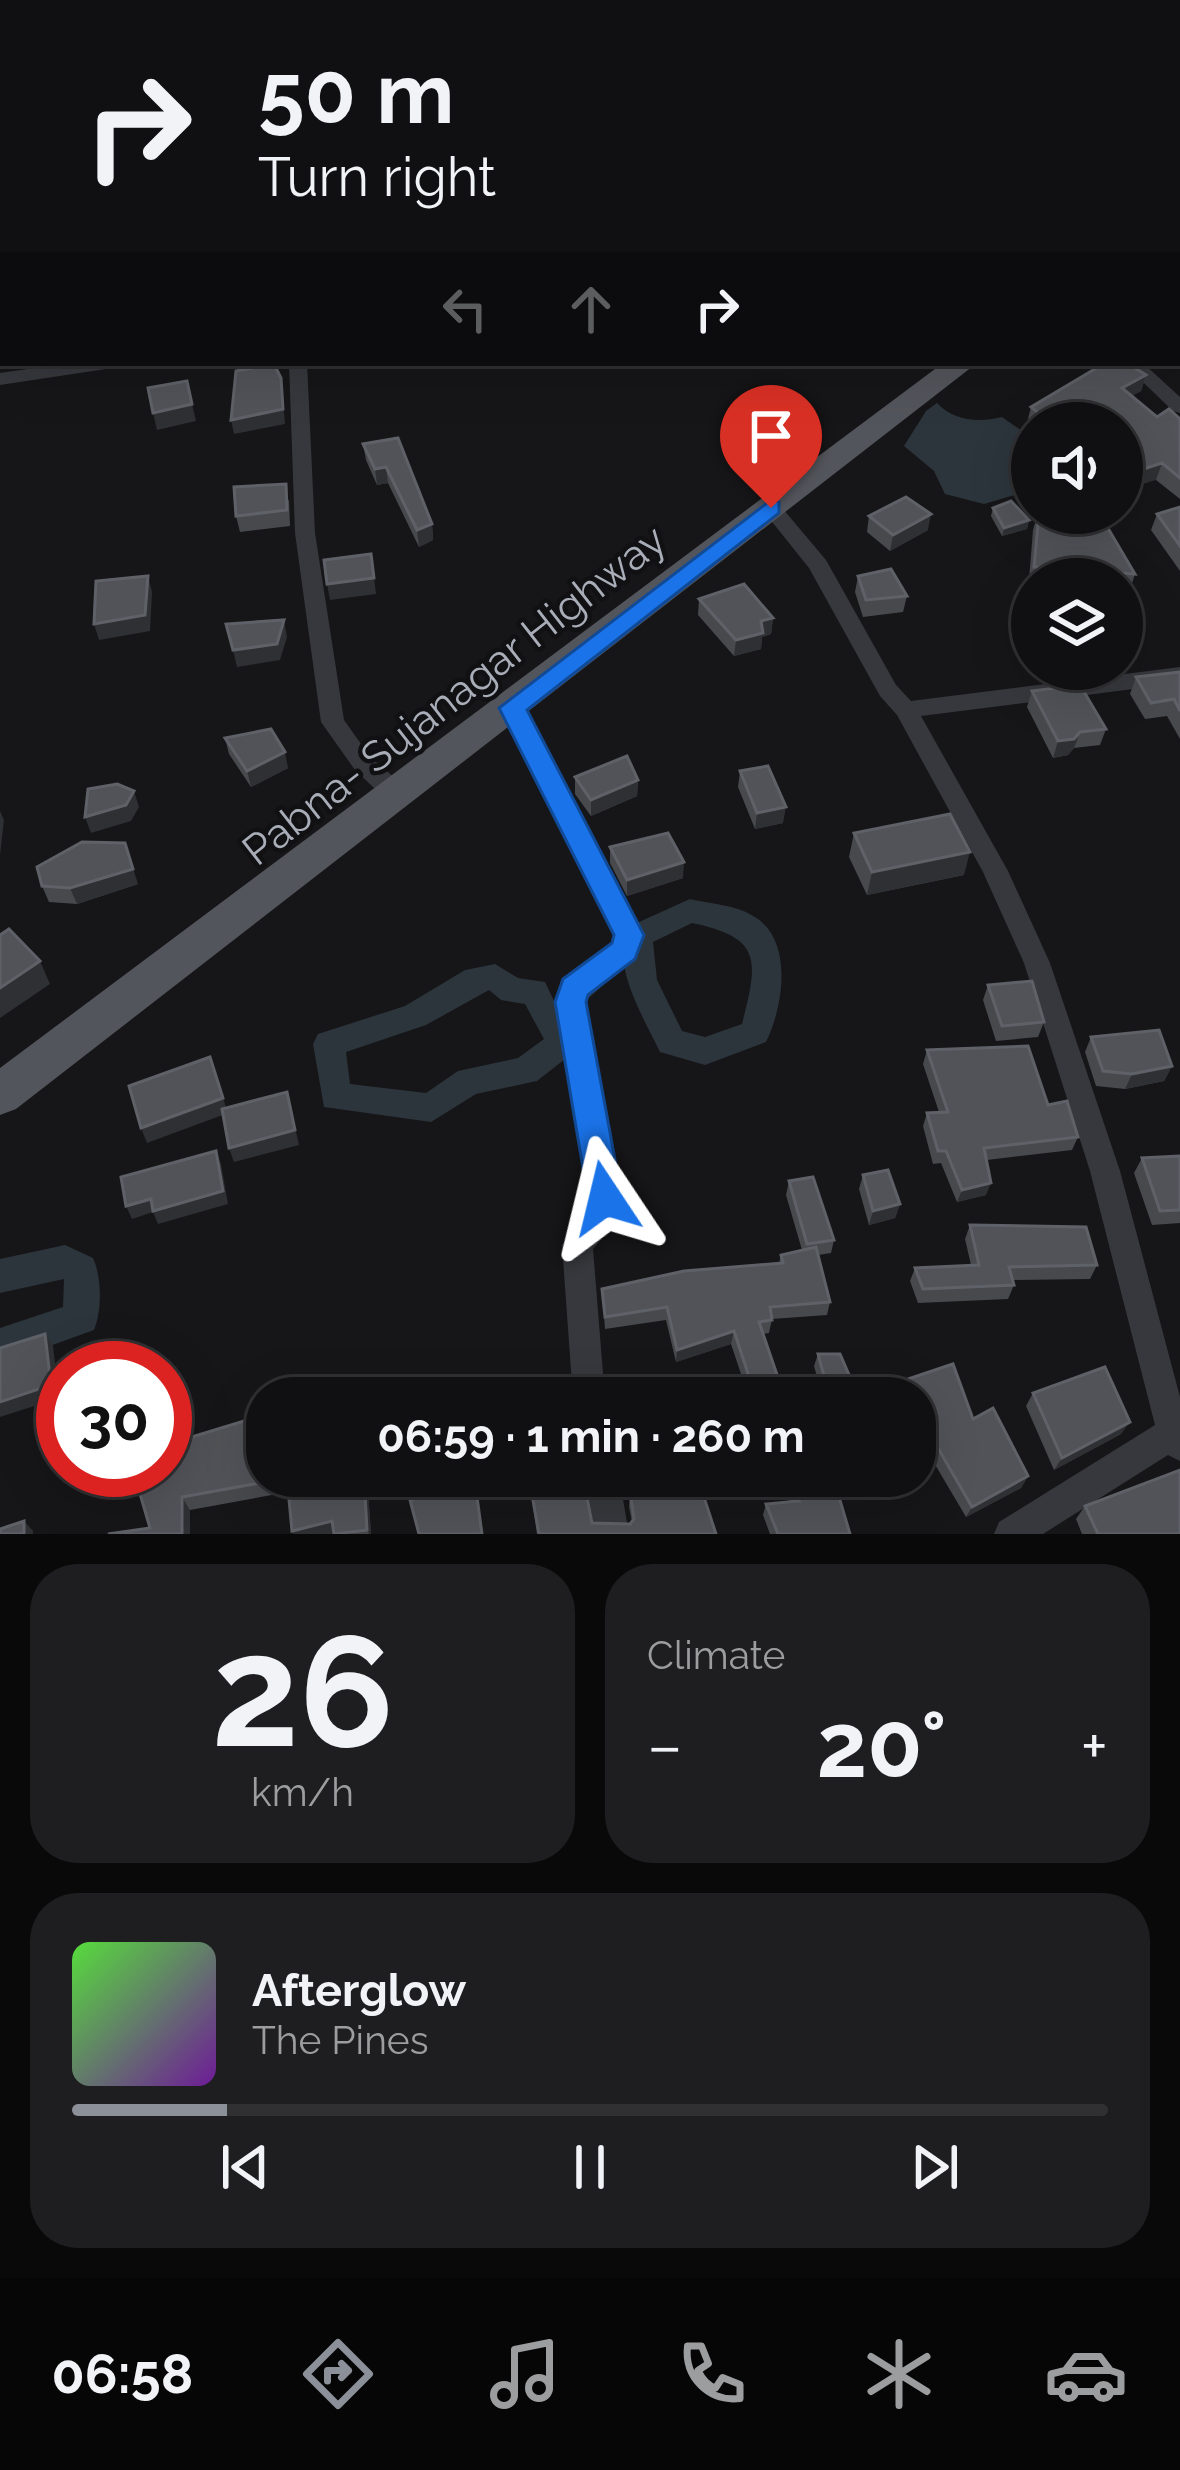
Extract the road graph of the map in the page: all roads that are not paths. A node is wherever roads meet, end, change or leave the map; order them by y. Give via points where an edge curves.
1 (86, 366) edge
2 (298, 366) edge
3 (958, 366) edge
4 (1135, 366) edge
5 (0, 379) edge
6 (1180, 407) edge
7 (771, 508) junction
8 (1180, 675) edge
9 (512, 708) junction
10 (906, 710) junction
11 (398, 795) junction
12 (0, 1095) edge
13 (588, 1377) edge
14 (1177, 1438) edge
15 (606, 1497) edge
16 (612, 1534) edge
17 (1010, 1534) edge

1 - 5 street
2 - 11 street via 304,533 333,722
3 - 7 main road, Pabna- Sujanagar Highway
4 - 6 street
7 - 9 main road, Pabna- Sujanagar Highway
7 - 10 street via 818,565
8 - 10 street
9 - 11 main road, Pabna- Sujanagar Highway
9 - 13 street via 629,935 625,950 574,988 570,1002 605,1198 602,1215 577,1245
10 - 14 street via 1037,962 1105,1171
11 - 12 main road, Pabna- Sujanagar Highway
14 - 17 street
15 - 16 street

